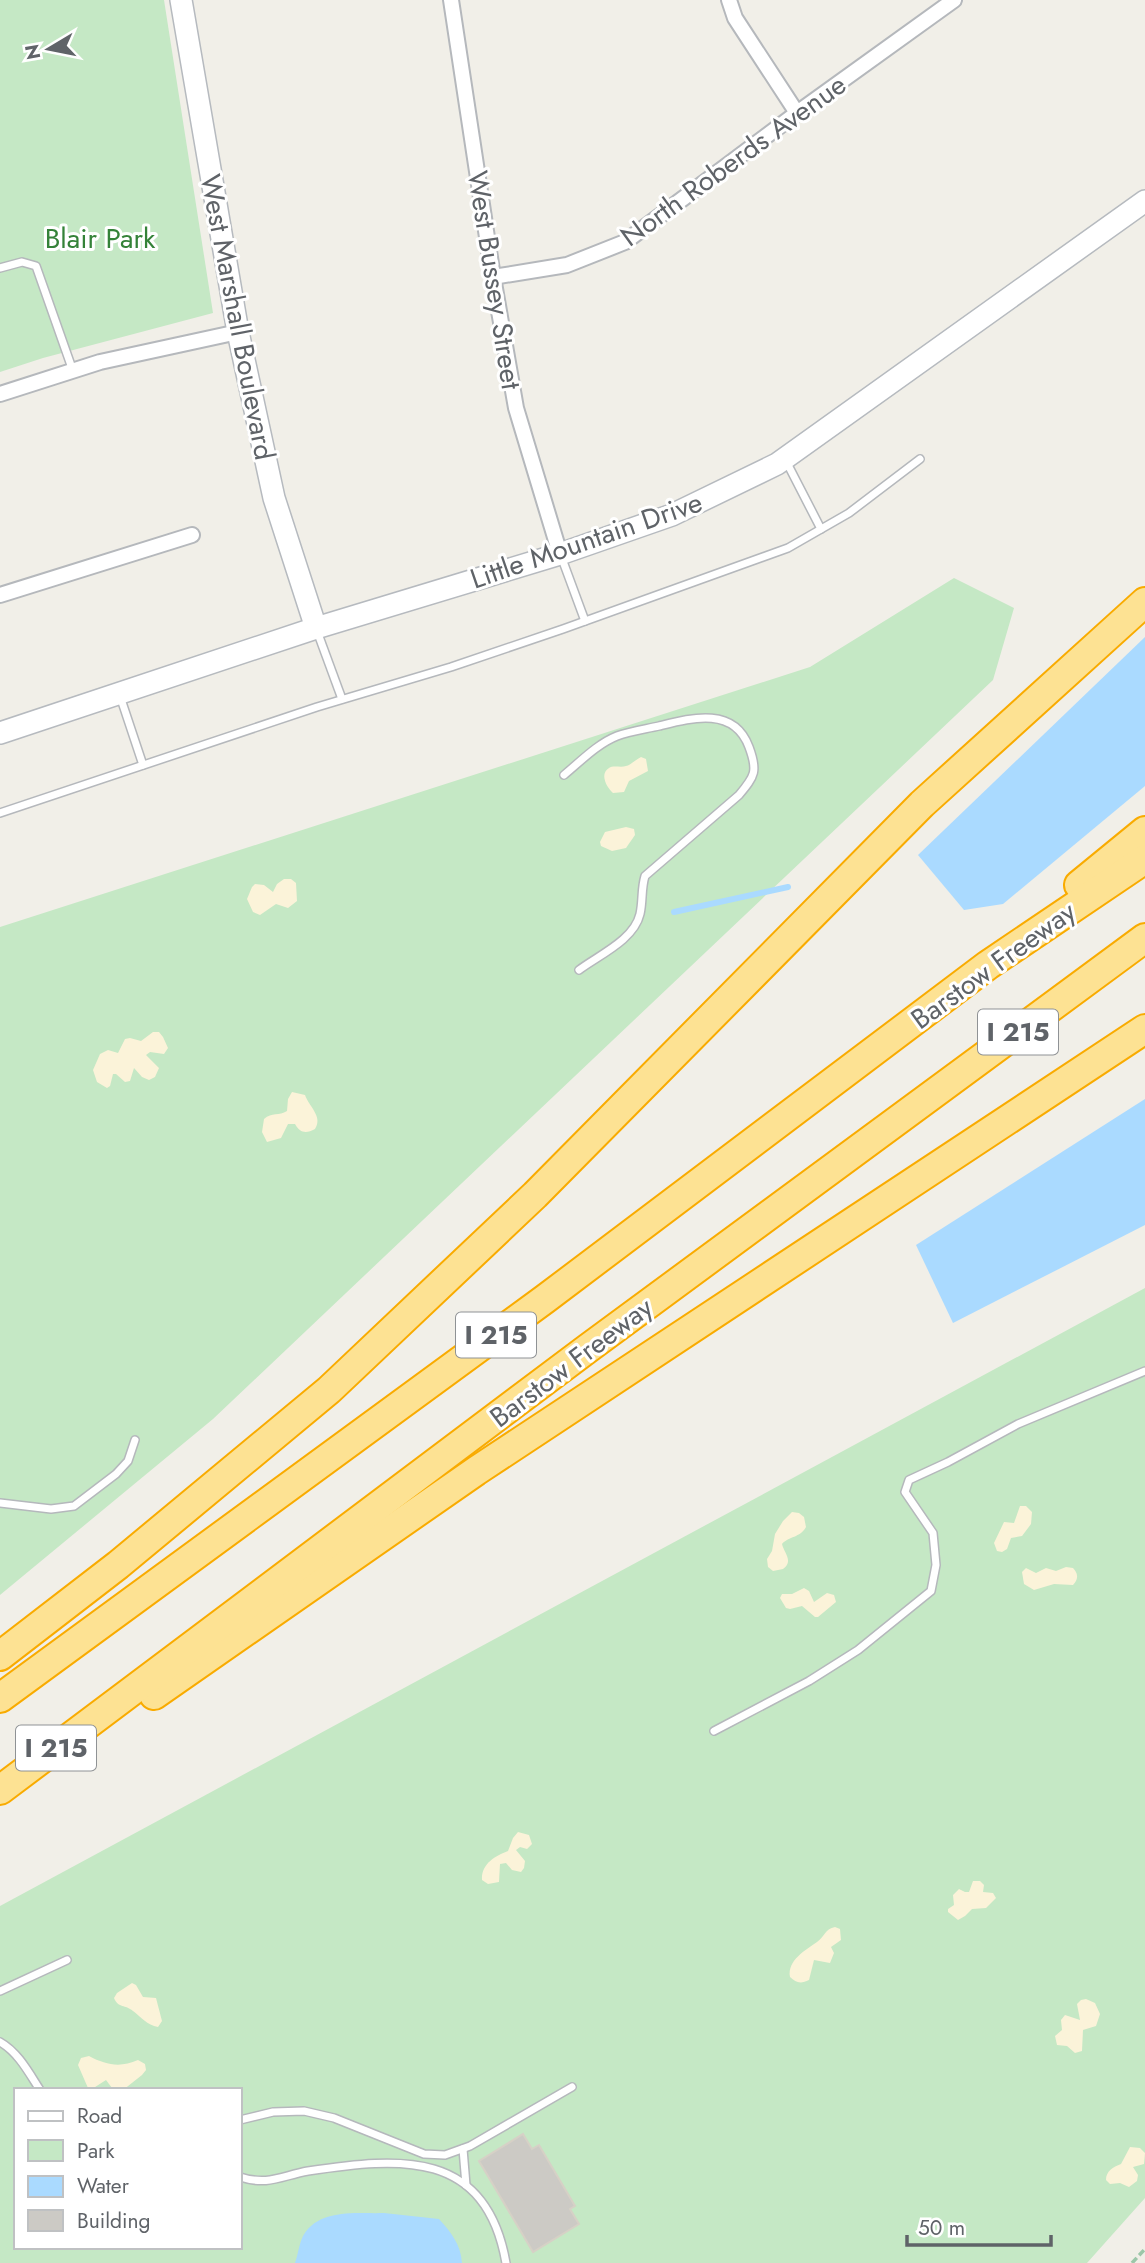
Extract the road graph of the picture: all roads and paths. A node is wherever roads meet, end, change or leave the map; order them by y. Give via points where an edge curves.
1 (181, 0) edge
2 (450, 0) edge
3 (729, 0) edge
4 (954, 0) edge
5 (797, 113) junction
6 (1145, 201) edge
7 (0, 268) edge
8 (493, 277) junction
9 (238, 332) junction
10 (73, 371) junction
11 (0, 394) edge
12 (785, 459) junction
13 (919, 459) dead end
14 (821, 529) junction
15 (192, 535) dead end
16 (560, 554) junction
17 (0, 595) edge
18 (1145, 602) edge
19 (585, 621) junction
20 (316, 628) junction
21 (120, 694) junction
22 (342, 699) junction
23 (0, 733) edge
24 (142, 765) junction
25 (564, 775) dead end
26 (0, 813) edge
27 (1145, 831) edge
28 (1145, 859) edge
29 (1145, 938) edge
30 (988, 965) junction
31 (579, 970) dead end
32 (1145, 1016) edge
33 (1145, 1028) edge
34 (1056, 1085) junction
35 (1145, 1371) edge
36 (135, 1440) dead end
37 (0, 1503) edge
38 (0, 1656) edge
39 (0, 1698) edge
40 (112, 1706) junction
41 (714, 1731) dead end
42 (0, 1790) edge
43 (67, 1960) dead end
44 (0, 1991) edge
45 (0, 2042) edge
46 (572, 2087) dead end
47 (39, 2088) edge
48 (242, 2120) edge
49 (463, 2149) junction
50 (242, 2177) edge
51 (466, 2185) junction
52 (1145, 2249) edge
53 (506, 2263) edge
54 (1132, 2263) edge

1 - 9 main road, West Marshall Boulevard
2 - 8 street, West Bussey Street
3 - 5 street via 735,18
4 - 5 street, North Roberds Avenue
5 - 8 street, North Roberds Avenue via 625,242 567,265
6 - 12 main road, Little Mountain Drive
7 - 10 lane via 22,262 36,266
8 - 16 street, West Bussey Street via 516,408
9 - 10 street
9 - 20 main road, West Marshall Boulevard via 274,498
10 - 11 street
12 - 14 lane
12 - 16 main road, Little Mountain Drive via 672,515
13 - 14 lane
14 - 19 lane via 788,548
15 - 17 street
16 - 19 lane
16 - 20 main road, Little Mountain Drive
18 - 38 highway via 922,804 534,1195 329,1390
19 - 22 lane
20 - 21 main road, Little Mountain Drive
20 - 22 lane
21 - 23 main road, Little Mountain Drive
21 - 24 lane
22 - 24 lane
24 - 26 lane
25 - 31 lane via 618,736 707,716 723,719 746,737 755,766 752,780 739,795 645,876 641,913 634,928
27 - 30 highway
28 - 30 highway, Barstow Freeway / I 215
29 - 40 highway, Barstow Freeway / I 215
30 - 39 highway, Barstow Freeway / I 215 via 545,1299
32 - 34 highway
33 - 34 highway
34 - 40 highway via 476,1471 158,1694
35 - 41 lane via 1018,1423 909,1480 905,1492 933,1533 936,1565 930,1591 858,1650
36 - 37 lane via 128,1461 116,1474 74,1506 51,1509
40 - 42 highway, Barstow Freeway / I 215
43 - 44 lane
45 - 47 lane via 8,2046
46 - 49 lane
48 - 49 lane via 304,2111 425,2154 445,2155
49 - 51 lane
50 - 51 lane via 261,2182 328,2168 410,2163 436,2169
51 - 53 lane via 498,2228
52 - 54 path

